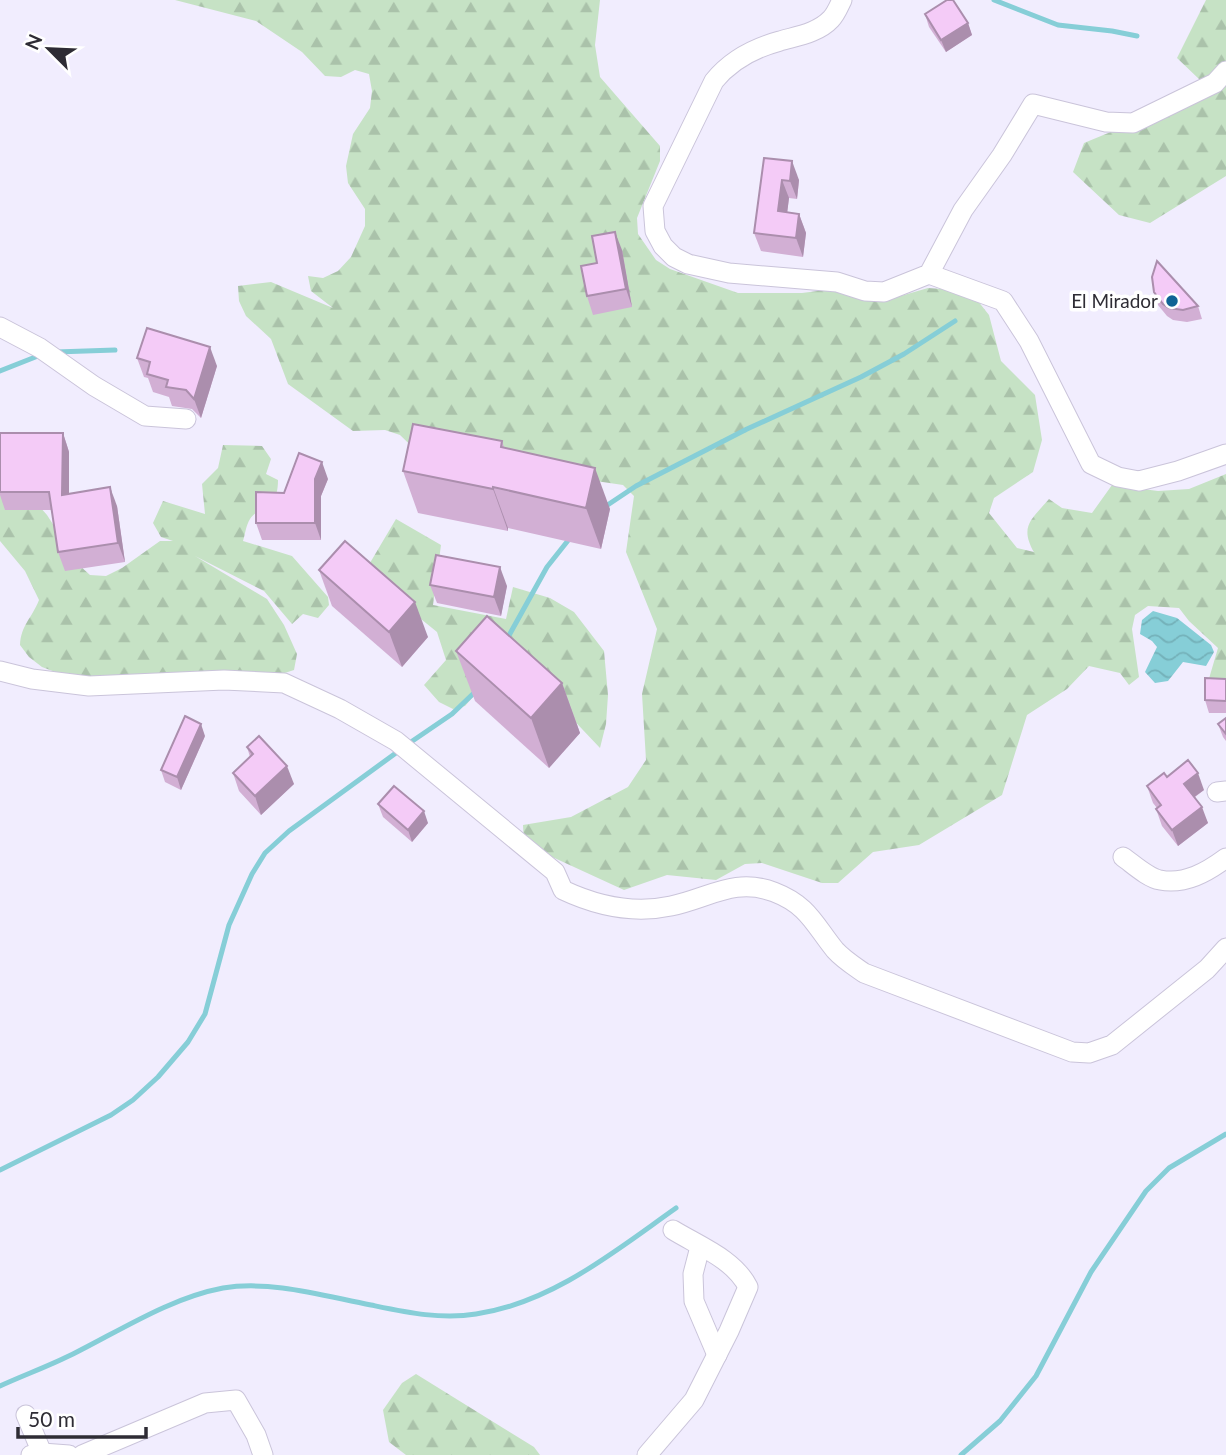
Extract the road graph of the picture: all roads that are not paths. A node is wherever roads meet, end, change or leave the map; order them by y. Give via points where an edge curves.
1 (842, 0) edge
2 (1226, 71) edge
3 (929, 274) junction
4 (0, 327) edge
5 (186, 419) dead end
6 (1226, 454) edge
7 (0, 671) edge
8 (1123, 857) dead end
9 (1226, 858) edge
10 (1226, 948) edge
11 (673, 1230) dead end
12 (700, 1247) junction
13 (717, 1355) junction
14 (26, 1415) dead end
15 (52, 1454) edge
16 (82, 1455) edge
17 (263, 1455) edge
18 (647, 1455) edge

1 - 3 street via 830,20 808,34 748,53 726,66 659,190 653,206 655,231 674,257 729,273 837,282 884,292
2 - 3 street via 1215,83 1132,123 1106,122 1033,104 963,210
3 - 6 street via 1003,301 1029,341 1091,464 1139,481
4 - 5 street via 145,416
7 - 10 street via 89,686 224,680 284,683 396,741 555,872 563,890 584,900 628,909 671,906 735,886 775,892 806,911 835,950 864,973 1072,1052 1088,1054 1112,1045 1207,969
8 - 9 street via 1158,880 1177,881 1198,877
11 - 12 street
12 - 13 street via 693,1274 694,1301
12 - 13 street via 741,1274 748,1287
13 - 18 street via 694,1400
14 - 15 street
16 - 17 street via 205,1402 236,1400

